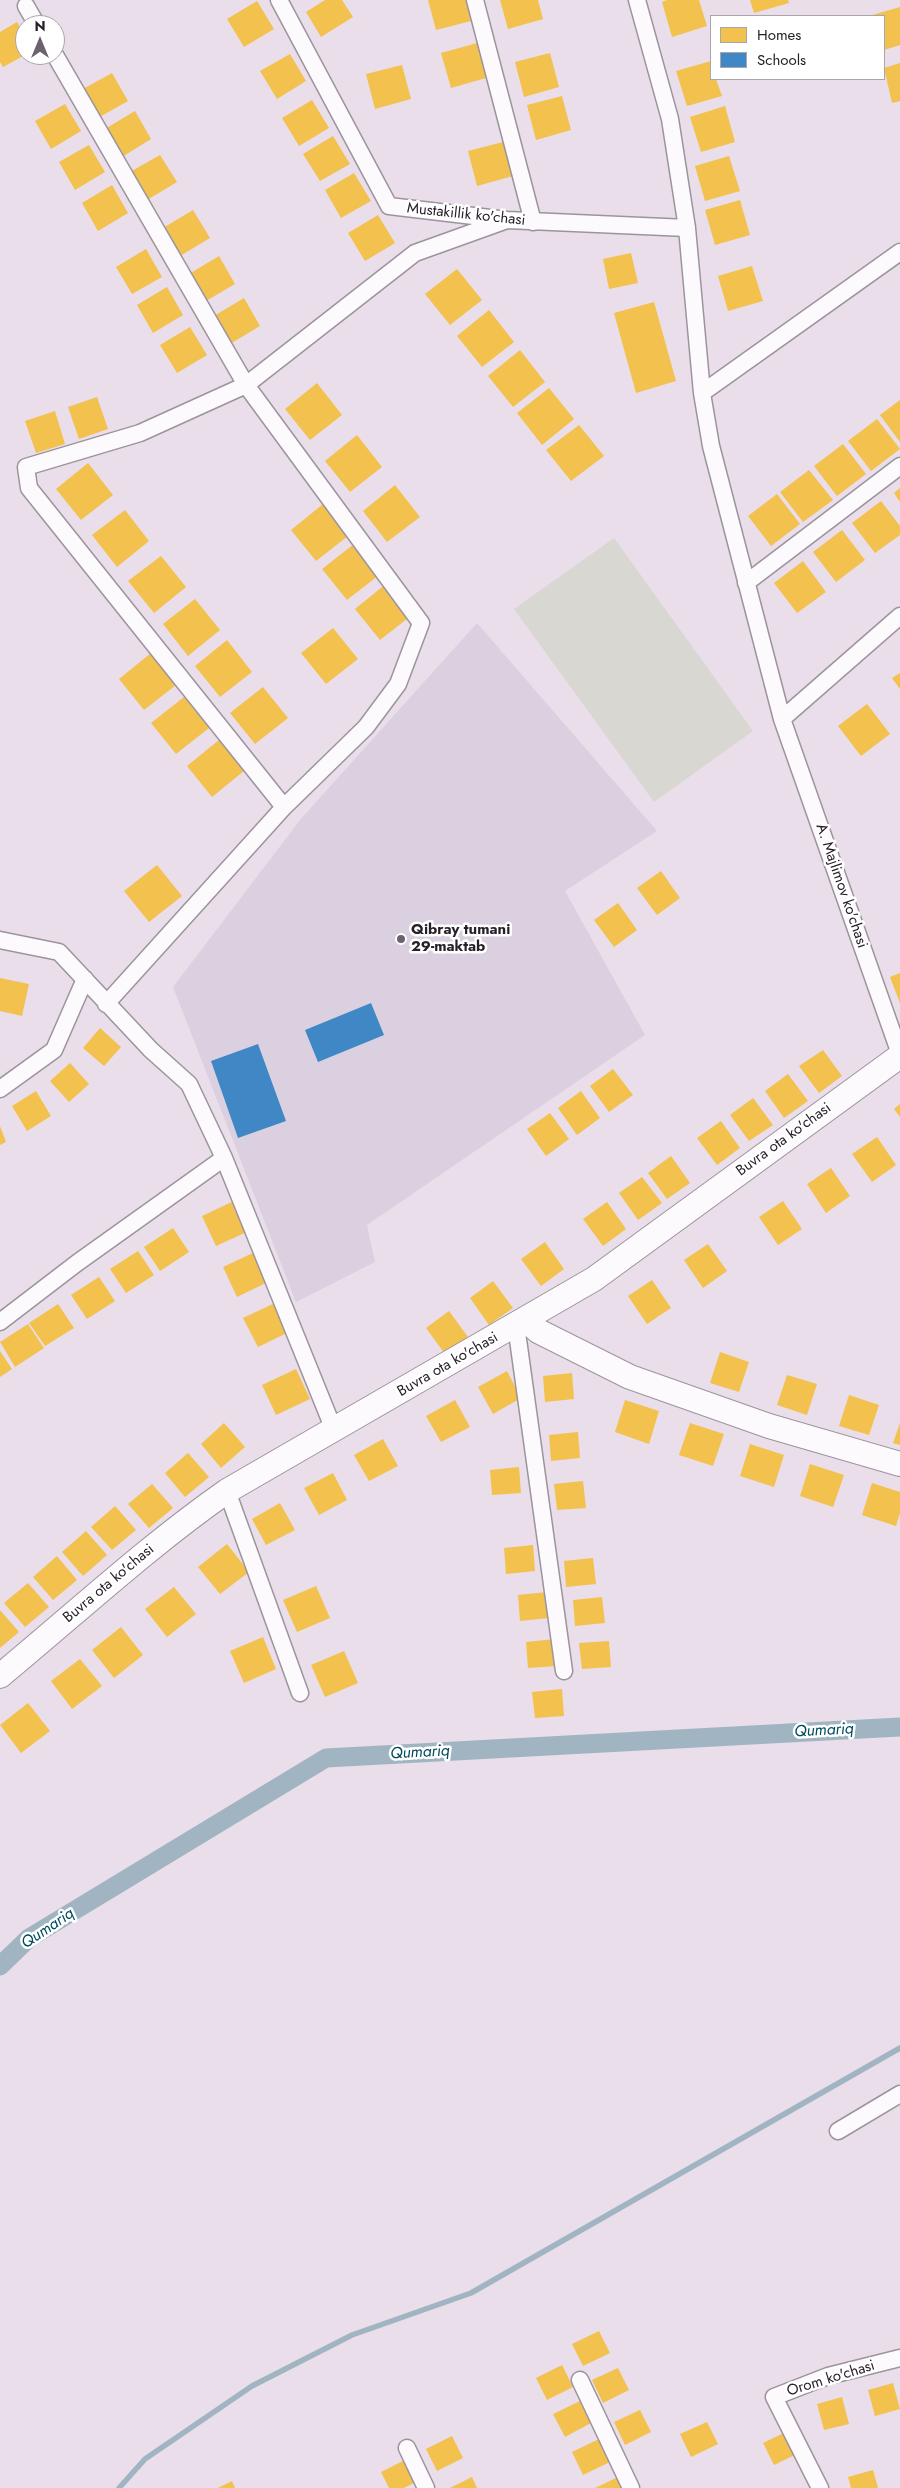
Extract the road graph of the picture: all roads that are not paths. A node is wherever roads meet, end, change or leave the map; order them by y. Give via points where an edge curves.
1 (278, 0) edge
2 (475, 0) edge
3 (638, 0) edge
4 (26, 6) dead end
5 (31, 15) edge
6 (61, 65) edge
7 (507, 220) junction
8 (533, 222) junction
9 (687, 228) junction
10 (900, 252) edge
11 (246, 385) junction
12 (702, 393) junction
13 (900, 466) edge
14 (746, 583) junction
15 (900, 616) edge
16 (782, 719) junction
17 (284, 807) junction
18 (0, 940) edge
19 (85, 979) junction
20 (106, 1004) junction
21 (900, 1055) edge
22 (0, 1089) edge
23 (224, 1158) junction
24 (0, 1322) edge
25 (521, 1322) junction
26 (334, 1430) junction
27 (900, 1464) edge
28 (226, 1490) junction
29 (564, 1671) dead end
30 (0, 1676) edge
31 (300, 1693) dead end
32 (900, 2094) edge
33 (838, 2131) dead end
34 (900, 2358) edge
35 (580, 2380) dead end
36 (407, 2448) dead end
37 (426, 2488) edge
38 (632, 2488) edge
39 (820, 2488) edge

1 - 7 street, Mustakillik ko'chasi via 390,206
2 - 8 street
3 - 9 street via 670,119
4 - 5 street
6 - 11 street
7 - 8 street, Mustakillik ko'chasi
7 - 11 street via 415,253
8 - 9 street, Mustakillik ko'chasi
9 - 12 street
10 - 12 street
11 - 17 street via 421,623 398,684 366,727
11 - 17 street via 140,433 26,467 29,488
12 - 14 street via 711,446
13 - 14 street
14 - 16 street, A. Majlimov ko'chasi
15 - 16 street
16 - 21 street, A. Majlimov ko'chasi
17 - 20 street
18 - 19 street via 59,952
19 - 20 street
19 - 22 street via 54,1050
20 - 23 street via 150,1050 189,1084
21 - 25 main road, Buvra ota ko'chasi via 594,1279
23 - 24 street
23 - 26 street
25 - 26 main road, Buvra ota ko'chasi
25 - 27 main road via 630,1377 769,1426
25 - 29 street
26 - 28 main road, Buvra ota ko'chasi
28 - 30 main road, Buvra ota ko'chasi via 175,1527
28 - 31 street
32 - 33 street
34 - 39 street, Orom ko'chasi via 828,2376 774,2397
35 - 38 street
36 - 37 street

